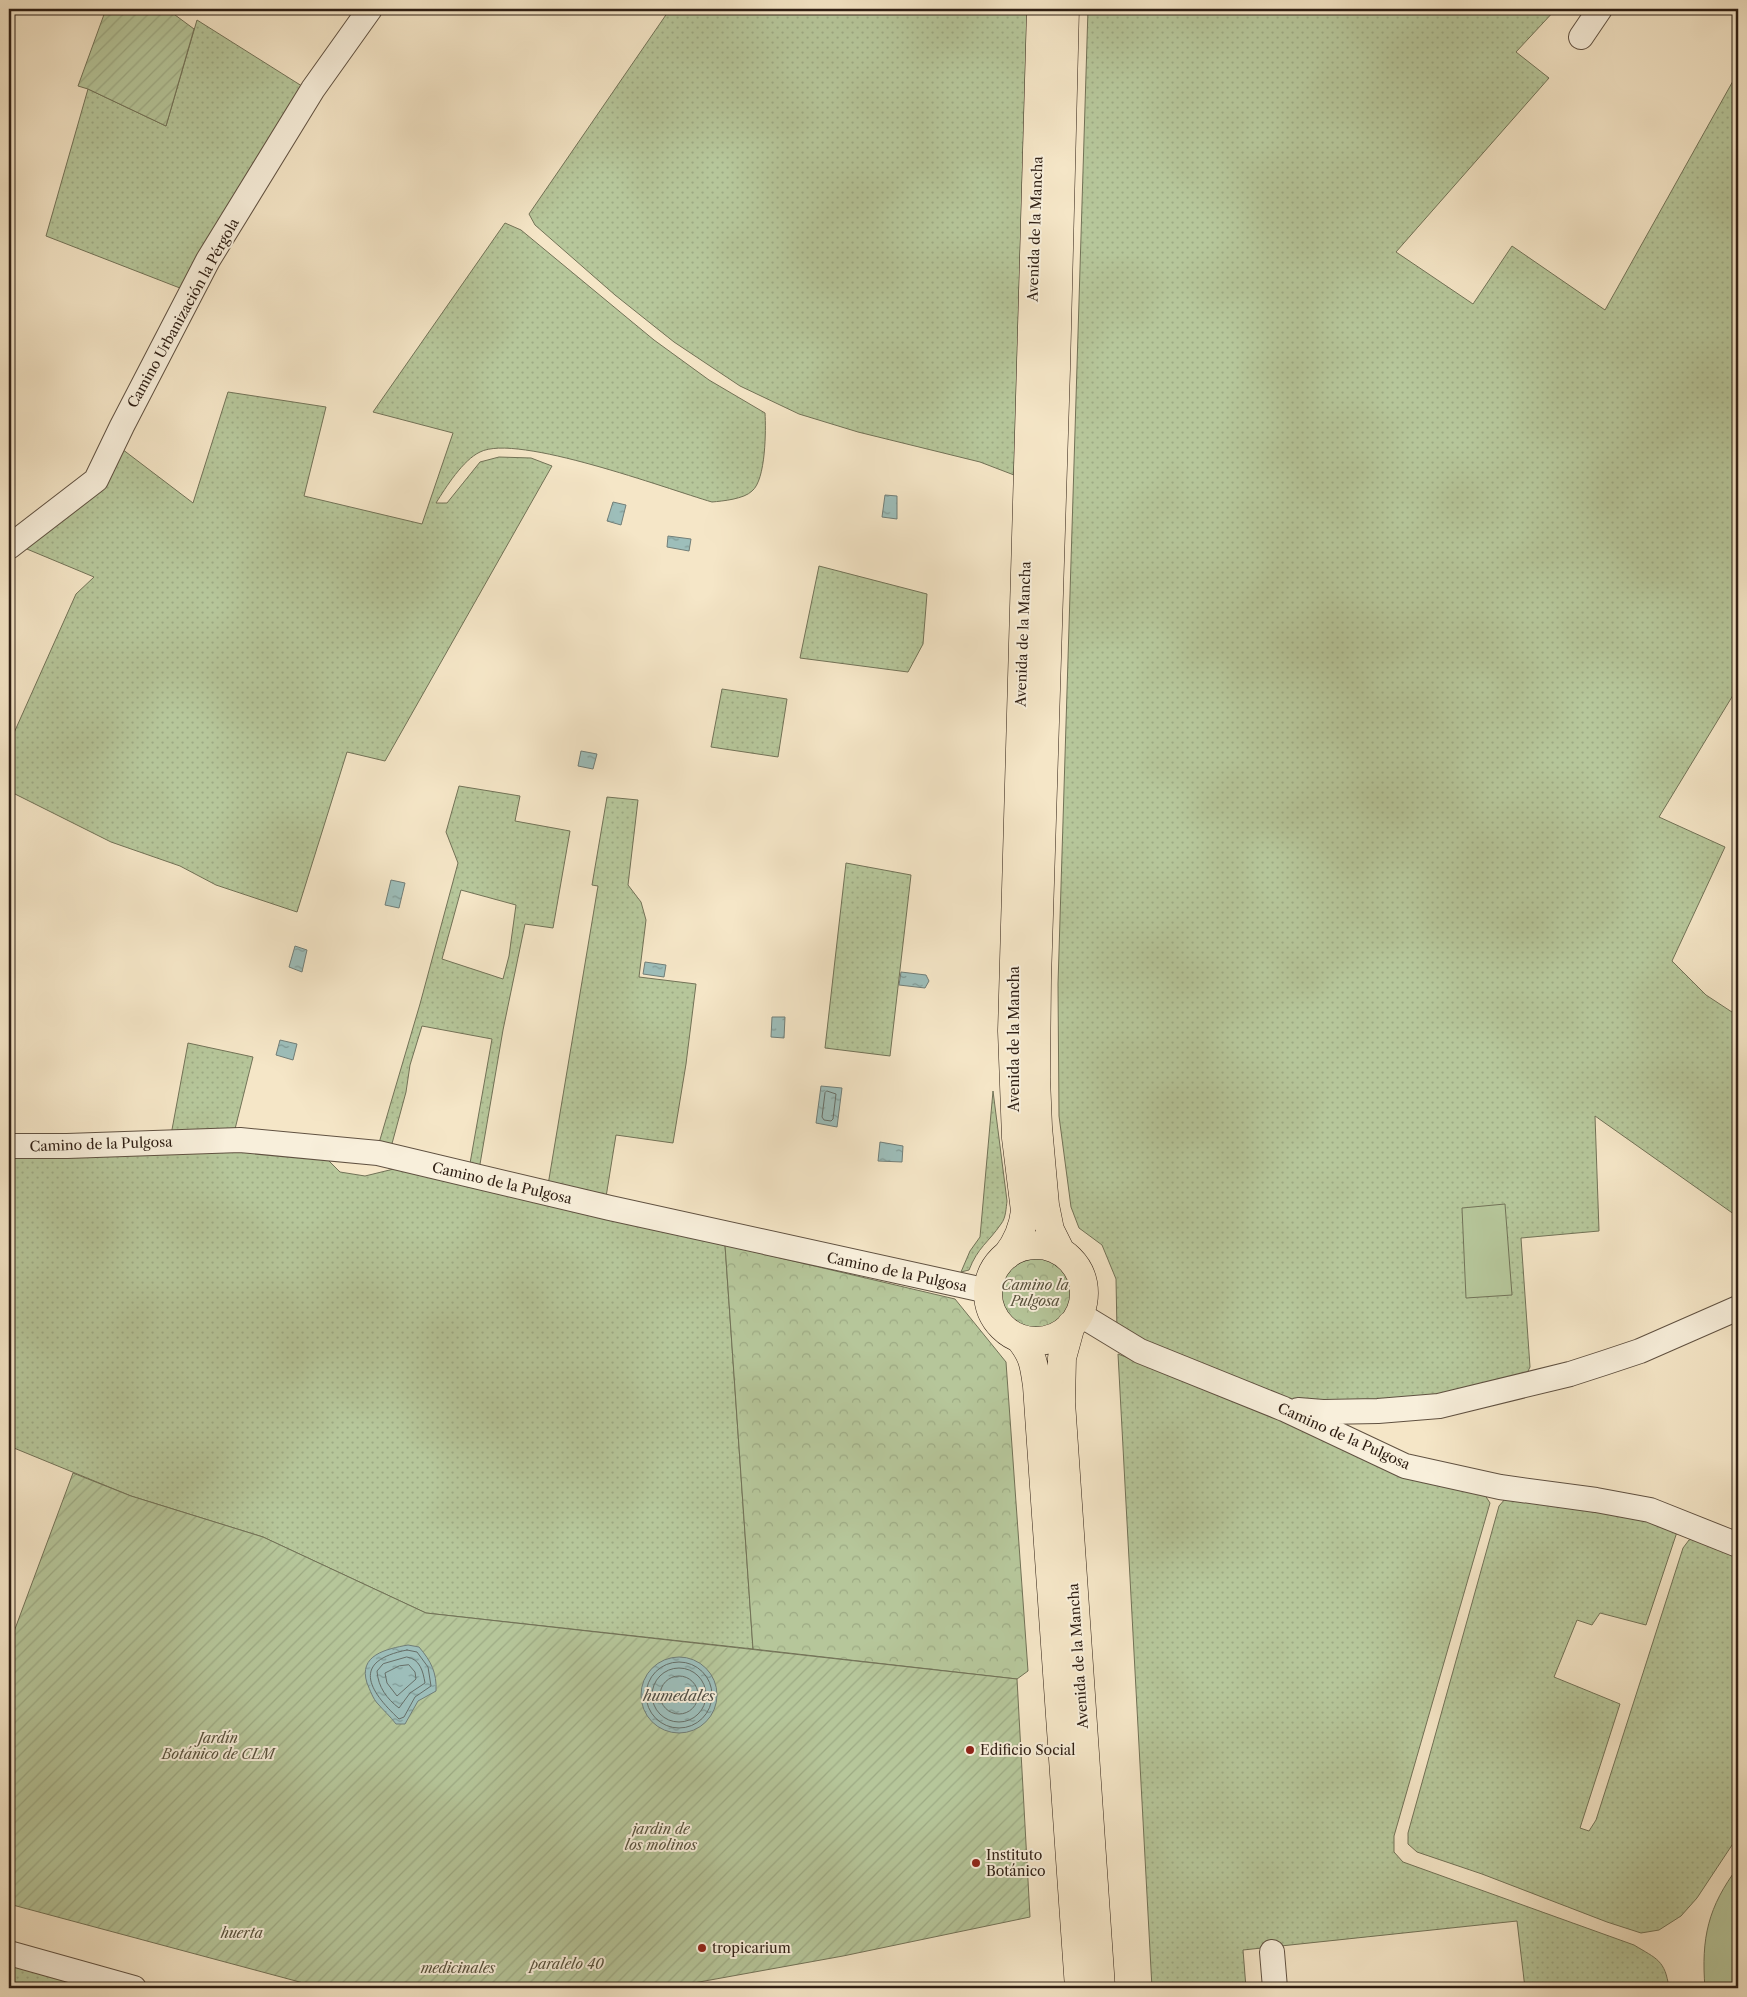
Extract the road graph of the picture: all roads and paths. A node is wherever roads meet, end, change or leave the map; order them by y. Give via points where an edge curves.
1 (370, 9) edge
2 (1041, 9) edge
3 (1065, 9) edge
4 (1600, 9) edge
5 (1581, 37) dead end
6 (9, 547) edge
7 (9, 1146) edge
8 (1061, 1252) junction
9 (1007, 1254) junction
10 (988, 1292) junction
11 (1738, 1308) edge
12 (1075, 1320) junction
13 (1019, 1338) junction
14 (1284, 1409) junction
15 (1738, 1545) edge
16 (1272, 1952) dead end
17 (9, 1953) edge
18 (134, 1988) edge
19 (1079, 1988) edge
20 (1101, 1988) edge
21 (1275, 1988) edge

1 - 6 street, Camino Urbanización la Pérgola via 313,89 208,260 96,480
2 - 9 main road, Avenida de la Mancha via 1012,1031 1016,1138 1025,1211 1022,1230
3 - 8 main road, Avenida de la Mancha via 1036,979 1036,1078 1045,1205 1050,1230
4 - 5 street
7 - 10 street, Camino de la Pulgosa via 240,1140 378,1153
8 - 9 main road via 1036,1244
8 - 12 main road via 1080,1272 1084,1286
9 - 10 main road via 992,1274
10 - 13 main road via 990,1307 997,1321
11 - 14 street via 1640,1351 1596,1366 1439,1406 1342,1412
12 - 13 main road via 1060,1334 1047,1339
12 - 14 street, Camino de la Pulgosa via 1140,1351
12 - 20 main road, Avenida de la Mancha via 1062,1358 1061,1402
13 - 19 main road, Avenida de la Mancha via 1030,1351 1037,1386
14 - 15 street, Camino de la Pulgosa via 1404,1466 1500,1487 1650,1510
16 - 21 street
17 - 18 street

